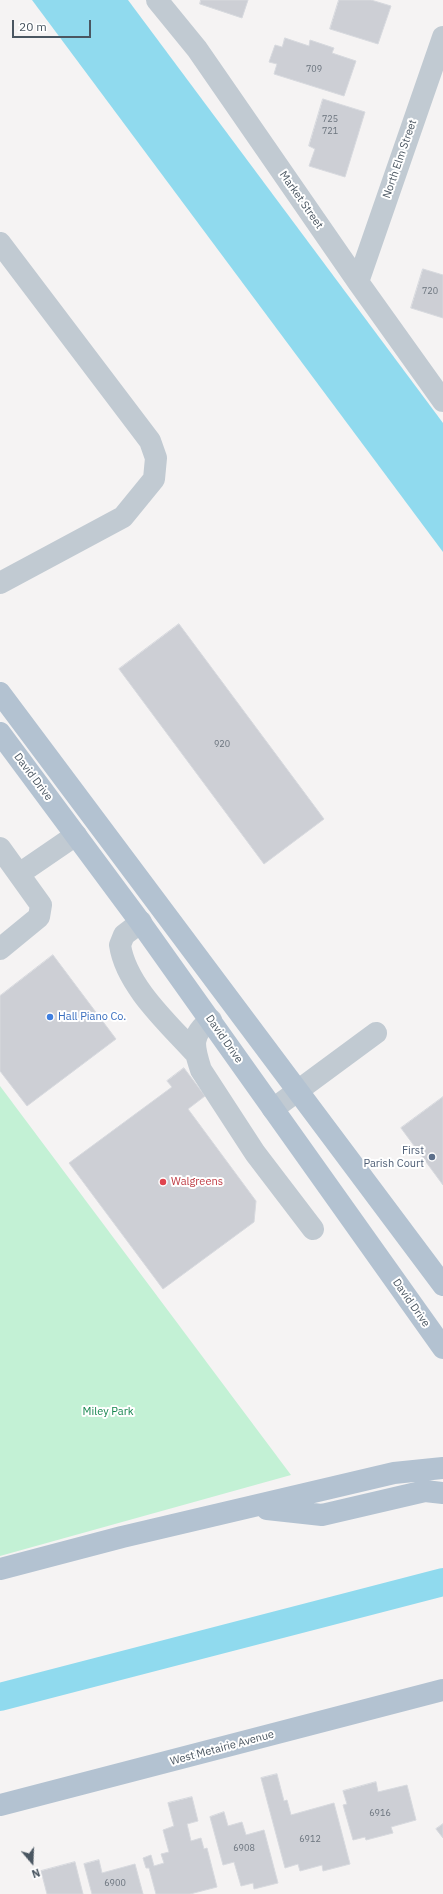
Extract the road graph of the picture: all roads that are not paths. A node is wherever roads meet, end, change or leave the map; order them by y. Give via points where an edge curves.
1 (157, 0) edge
2 (443, 37) edge
3 (0, 243) edge
4 (358, 282) junction
5 (443, 401) edge
6 (0, 583) edge
7 (0, 693) edge
8 (0, 733) edge
9 (76, 835) junction
10 (0, 848) edge
11 (19, 874) junction
12 (141, 922) junction
13 (0, 949) edge
14 (210, 1020) junction
15 (376, 1033) dead end
16 (196, 1054) junction
17 (298, 1091) junction
18 (273, 1109) junction
19 (313, 1229) dead end
20 (443, 1285) edge
21 (443, 1348) edge
22 (443, 1468) edge
23 (443, 1493) edge
24 (249, 1508) junction
25 (0, 1569) edge
26 (443, 1682) edge
27 (443, 1690) edge
28 (390, 1704) junction
29 (0, 1805) edge

1 - 4 street, Market Street via 197,49
2 - 4 street, North Elm Street
3 - 6 street via 150,441 156,458 154,479 124,517
4 - 5 street, Market Street
7 - 17 main road
8 - 9 main road, David Drive
9 - 11 street
9 - 12 main road, David Drive
10 - 11 street
11 - 13 street via 41,905 39,917
12 - 14 main road, David Drive
12 - 16 street via 124,935 120,945 126,968 154,1007
14 - 16 street via 200,1027 195,1038
14 - 18 main road, David Drive
15 - 17 street
16 - 19 street via 206,1079 256,1154
17 - 18 street
17 - 20 main road
18 - 21 main road, David Drive
22 - 24 main road via 394,1473
23 - 24 main road via 425,1492 322,1514
24 - 25 main road via 122,1537
26 - 28 main road
27 - 28 main road, West Metairie Avenue
28 - 29 main road, West Metairie Avenue

